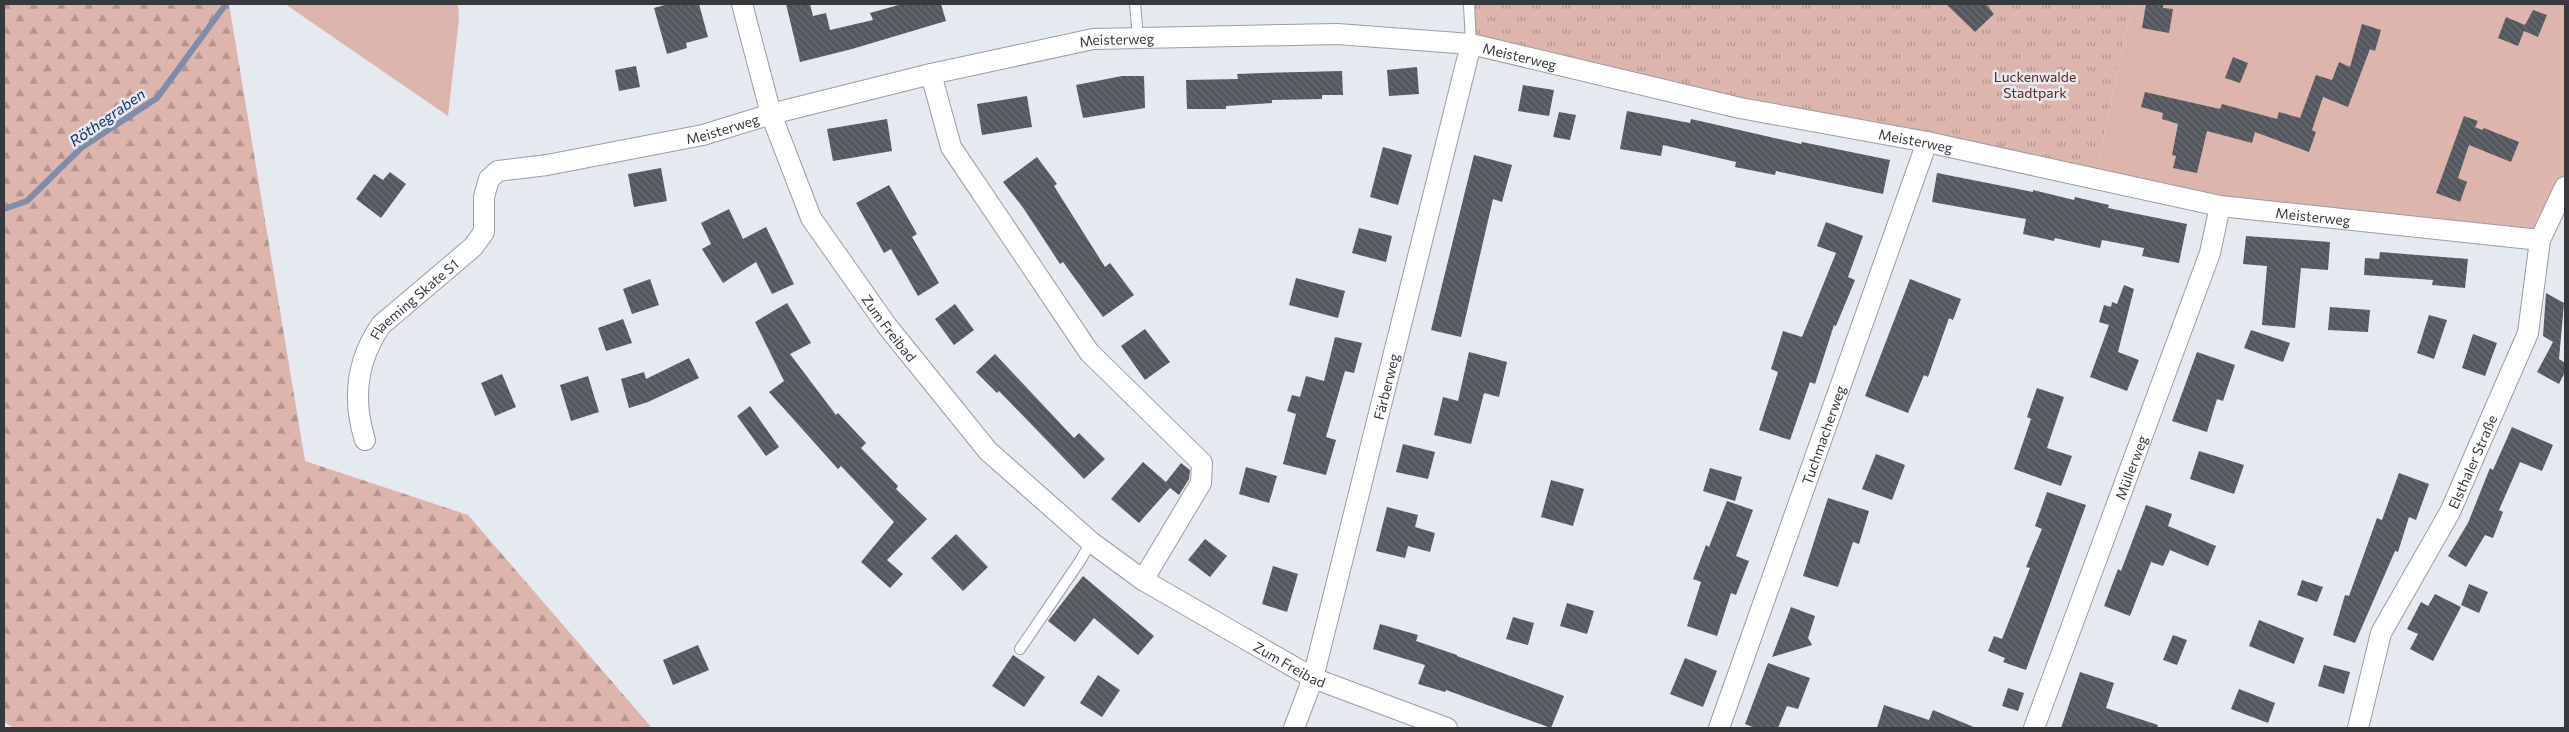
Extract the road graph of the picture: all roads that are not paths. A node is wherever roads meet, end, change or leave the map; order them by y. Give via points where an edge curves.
1 (742, 4) edge
2 (1135, 4) edge
3 (1469, 4) edge
4 (1138, 37) junction
5 (1471, 44) junction
6 (931, 74) junction
7 (771, 114) junction
8 (1927, 142) junction
9 (498, 171) joint
10 (2565, 186) edge
11 (2220, 206) junction
12 (2540, 240) junction
13 (364, 440) dead end
14 (1090, 542) junction
15 (1143, 580) junction
16 (1020, 649) dead end
17 (1313, 678) junction
18 (1294, 728) edge
19 (1447, 728) edge
20 (1719, 728) edge
21 (2034, 728) edge
22 (2358, 728) edge

1 - 7 street, Zum Freibad
2 - 4 lane
3 - 5 lane
4 - 5 street, Meisterweg via 1337,34
4 - 6 street, Meisterweg via 1093,38
5 - 8 street, Meisterweg via 1740,108
5 - 17 street, Färberweg
6 - 7 street, Meisterweg
6 - 15 street via 951,147 1088,352 1202,463 1201,484
7 - 9 street, Meisterweg via 703,135 547,165
7 - 14 street, Zum Freibad via 811,218 887,326 988,451
8 - 11 street, Meisterweg
8 - 20 street, Tuchmacherweg
9 - 13 street, Flaeming Skate S1 via 489,179 484,197 484,232 473,247 381,325 370,341 357,392 357,415
10 - 12 street, Elsthaler Straße
11 - 12 street, Meisterweg
11 - 21 street, Müllerweg via 2210,253
12 - 22 street, Elsthaler Straße via 2528,333 2450,512 2381,633
14 - 15 street, Zum Freibad
14 - 16 lane
15 - 17 street, Zum Freibad
17 - 18 street, Färberweg
17 - 19 street, Zum Freibad

